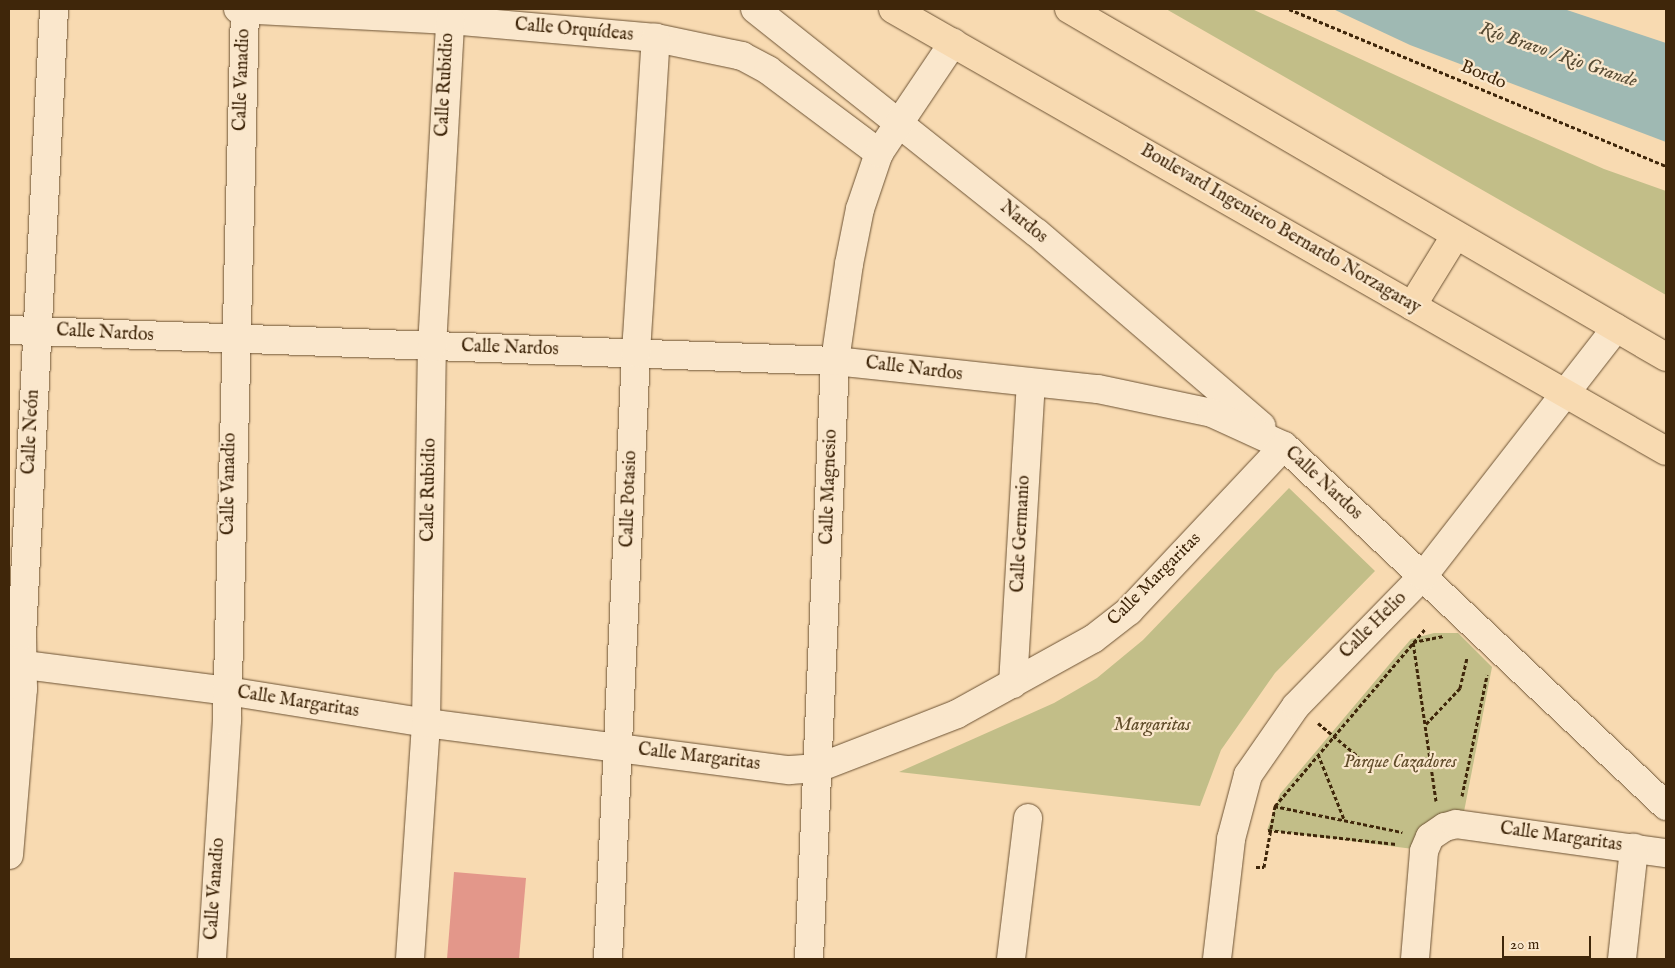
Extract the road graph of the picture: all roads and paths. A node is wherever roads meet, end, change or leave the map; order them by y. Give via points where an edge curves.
1 (54, 9) edge
2 (238, 9) edge
3 (245, 9) edge
4 (755, 9) edge
5 (893, 9) edge
6 (1070, 9) edge
7 (1289, 9) edge
8 (450, 20) junction
9 (656, 38) junction
10 (953, 43) junction
11 (899, 124) junction
12 (879, 153) junction
13 (1666, 166) edge
14 (1455, 236) junction
15 (1412, 306) junction
16 (1616, 328) junction
17 (9, 330) edge
18 (37, 331) junction
19 (234, 341) junction
20 (432, 347) junction
21 (636, 353) junction
22 (1666, 357) edge
23 (835, 361) junction
24 (1031, 384) junction
25 (1566, 394) junction
26 (1284, 446) junction
27 (1666, 451) edge
28 (1423, 576) junction
29 (1425, 629) dead end
30 (1413, 642) junction
31 (1468, 654) dead end
32 (16, 664) edge
33 (1488, 668) dead end
34 (1013, 684) junction
35 (227, 691) junction
36 (1296, 706) junction
37 (426, 724) junction
38 (1425, 724) junction
39 (1334, 736) junction
40 (620, 749) junction
41 (1318, 754) junction
42 (1359, 757) dead end
43 (818, 768) junction
44 (1241, 799) junction
45 (1275, 806) junction
46 (1666, 806) edge
47 (1028, 818) dead end
48 (1344, 820) junction
49 (1268, 830) junction
50 (1438, 835) junction
51 (1634, 848) junction
52 (1666, 852) edge
53 (9, 855) edge
54 (1264, 868) dead end
55 (212, 959) edge
56 (410, 959) edge
57 (608, 959) edge
58 (809, 959) edge
59 (1012, 959) edge
60 (1217, 959) edge
61 (1415, 959) edge
62 (1622, 959) edge

1 - 18 street, Calle Neón
2 - 3 street, Calle Orquídeas
3 - 8 street, Calle Orquídeas
3 - 19 street, Calle Vanadio
4 - 11 street, Nardos
5 - 10 highway, Boulevard Ingeniero Bernardo Norzagaray
6 - 14 highway
7 - 13 path, Bordo
8 - 9 street, Calle Orquídeas
8 - 20 street, Calle Rubidio
9 - 12 street, Calle Orquídeas via 742,56 768,70
9 - 21 street, Calle Potasio
10 - 11 street, Calle Magnesio
10 - 15 highway, Boulevard Ingeniero Bernardo Norzagaray
11 - 12 street, Calle Magnesio
11 - 26 street, Nardos via 1037,233
12 - 23 street, Calle Magnesio via 860,209
14 - 15 highway
14 - 16 highway
15 - 25 highway, Boulevard Ingeniero Bernardo Norzagaray
16 - 22 highway
16 - 25 street, Calle Helio
17 - 18 street, Calle Nardos
18 - 19 street, Calle Nardos
18 - 32 street, Calle Neón
19 - 20 street, Calle Nardos
19 - 35 street, Calle Vanadio
20 - 21 street, Calle Nardos
20 - 37 street, Calle Rubidio
21 - 23 street, Calle Nardos
21 - 40 street, Calle Potasio
23 - 24 street, Calle Nardos
23 - 43 street, Calle Magnesio
24 - 26 street, Calle Nardos via 1098,389 1212,413
24 - 34 street, Calle Germanio
25 - 27 highway, Boulevard Ingeniero Bernardo Norzagaray
25 - 28 street, Calle Helio
26 - 28 street, Calle Nardos
26 - 34 street, Calle Margaritas via 1129,611 1093,639
28 - 36 street, Calle Helio
28 - 46 street, Calle Nardos
29 - 30 path
30 - 38 path
30 - 39 path
31 - 38 path via 1460,688
32 - 35 street, Calle Margaritas
32 - 53 street, Calle Neón
33 - 50 path
34 - 43 street, Calle Margaritas via 958,714
35 - 37 street, Calle Margaritas
35 - 55 street, Calle Vanadio
36 - 39 path
36 - 44 street, Calle Helio via 1248,775
37 - 40 street, Calle Margaritas
37 - 56 street, Calle Rubidio
38 - 50 path
39 - 41 path
39 - 42 path
40 - 43 street, Calle Margaritas via 790,770
40 - 57 street, Calle Potasio
41 - 45 path
41 - 48 path
43 - 58 street, Calle Magnesio
44 - 45 path
44 - 60 street, Calle Helio via 1231,839
45 - 48 path
45 - 49 path
47 - 59 street
48 - 50 path
49 - 50 path
49 - 54 path
50 - 51 street, Calle Margaritas
50 - 61 street
51 - 52 street, Calle Margaritas
51 - 62 street

